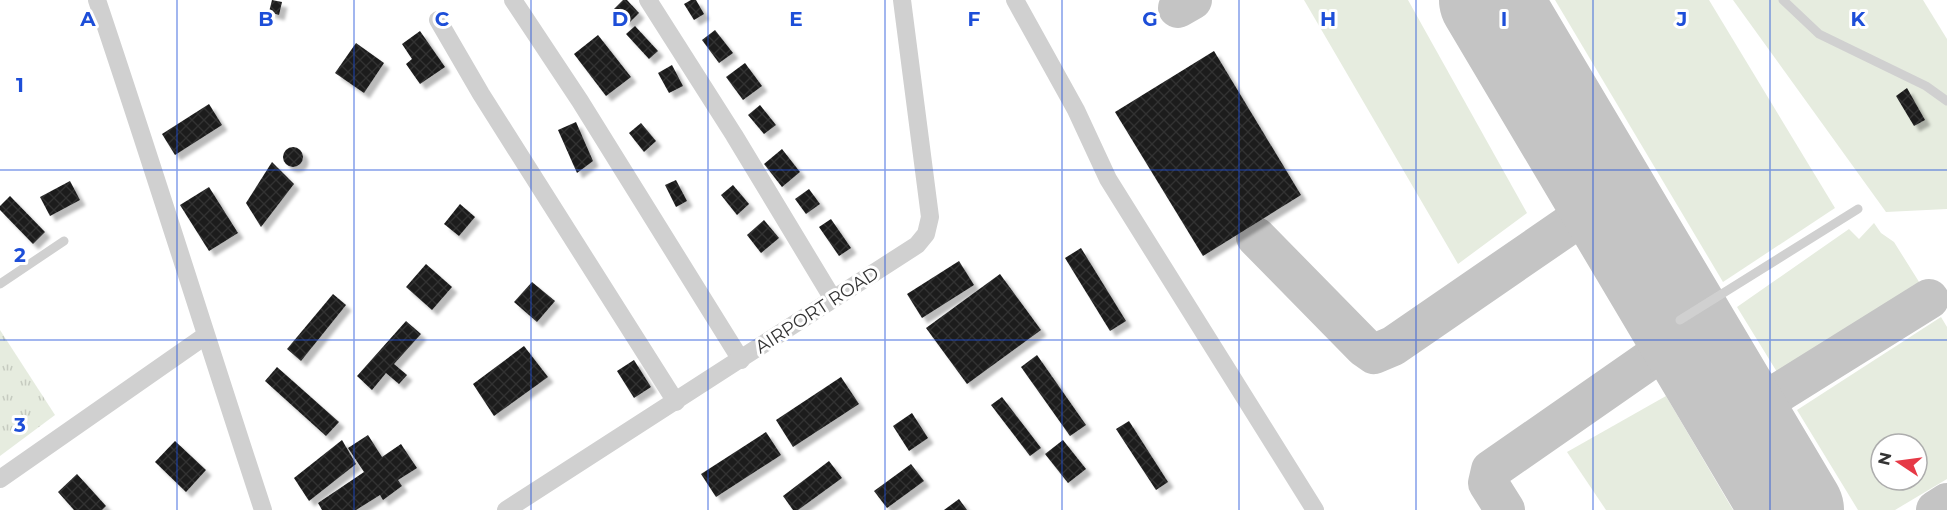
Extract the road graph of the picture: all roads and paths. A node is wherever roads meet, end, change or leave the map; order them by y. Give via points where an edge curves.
1 (97, 0) edge
2 (513, 0) edge
3 (648, 0) edge
4 (902, 0) edge
5 (1016, 0) edge
6 (1782, 0) edge
7 (438, 20) dead end
8 (1947, 101) edge
9 (1858, 209) dead end
10 (64, 241) dead end
11 (0, 284) edge
12 (833, 299) junction
13 (1680, 321) dead end
14 (205, 336) junction
15 (741, 360) junction
16 (676, 402) junction
17 (0, 478) edge
18 (263, 510) edge
19 (506, 510) edge
20 (1315, 510) edge

1 - 14 street
2 - 15 street
3 - 12 street
4 - 12 street, AIRPORT ROAD via 930,217 926,234 917,245
5 - 20 street via 1076,110 1108,179
6 - 8 lane via 1819,34 1926,86
7 - 16 street via 480,94
9 - 13 lane
10 - 11 lane
12 - 15 street, AIRPORT ROAD
14 - 17 street
14 - 18 street
15 - 16 street, AIRPORT ROAD
16 - 19 street, AIRPORT ROAD

